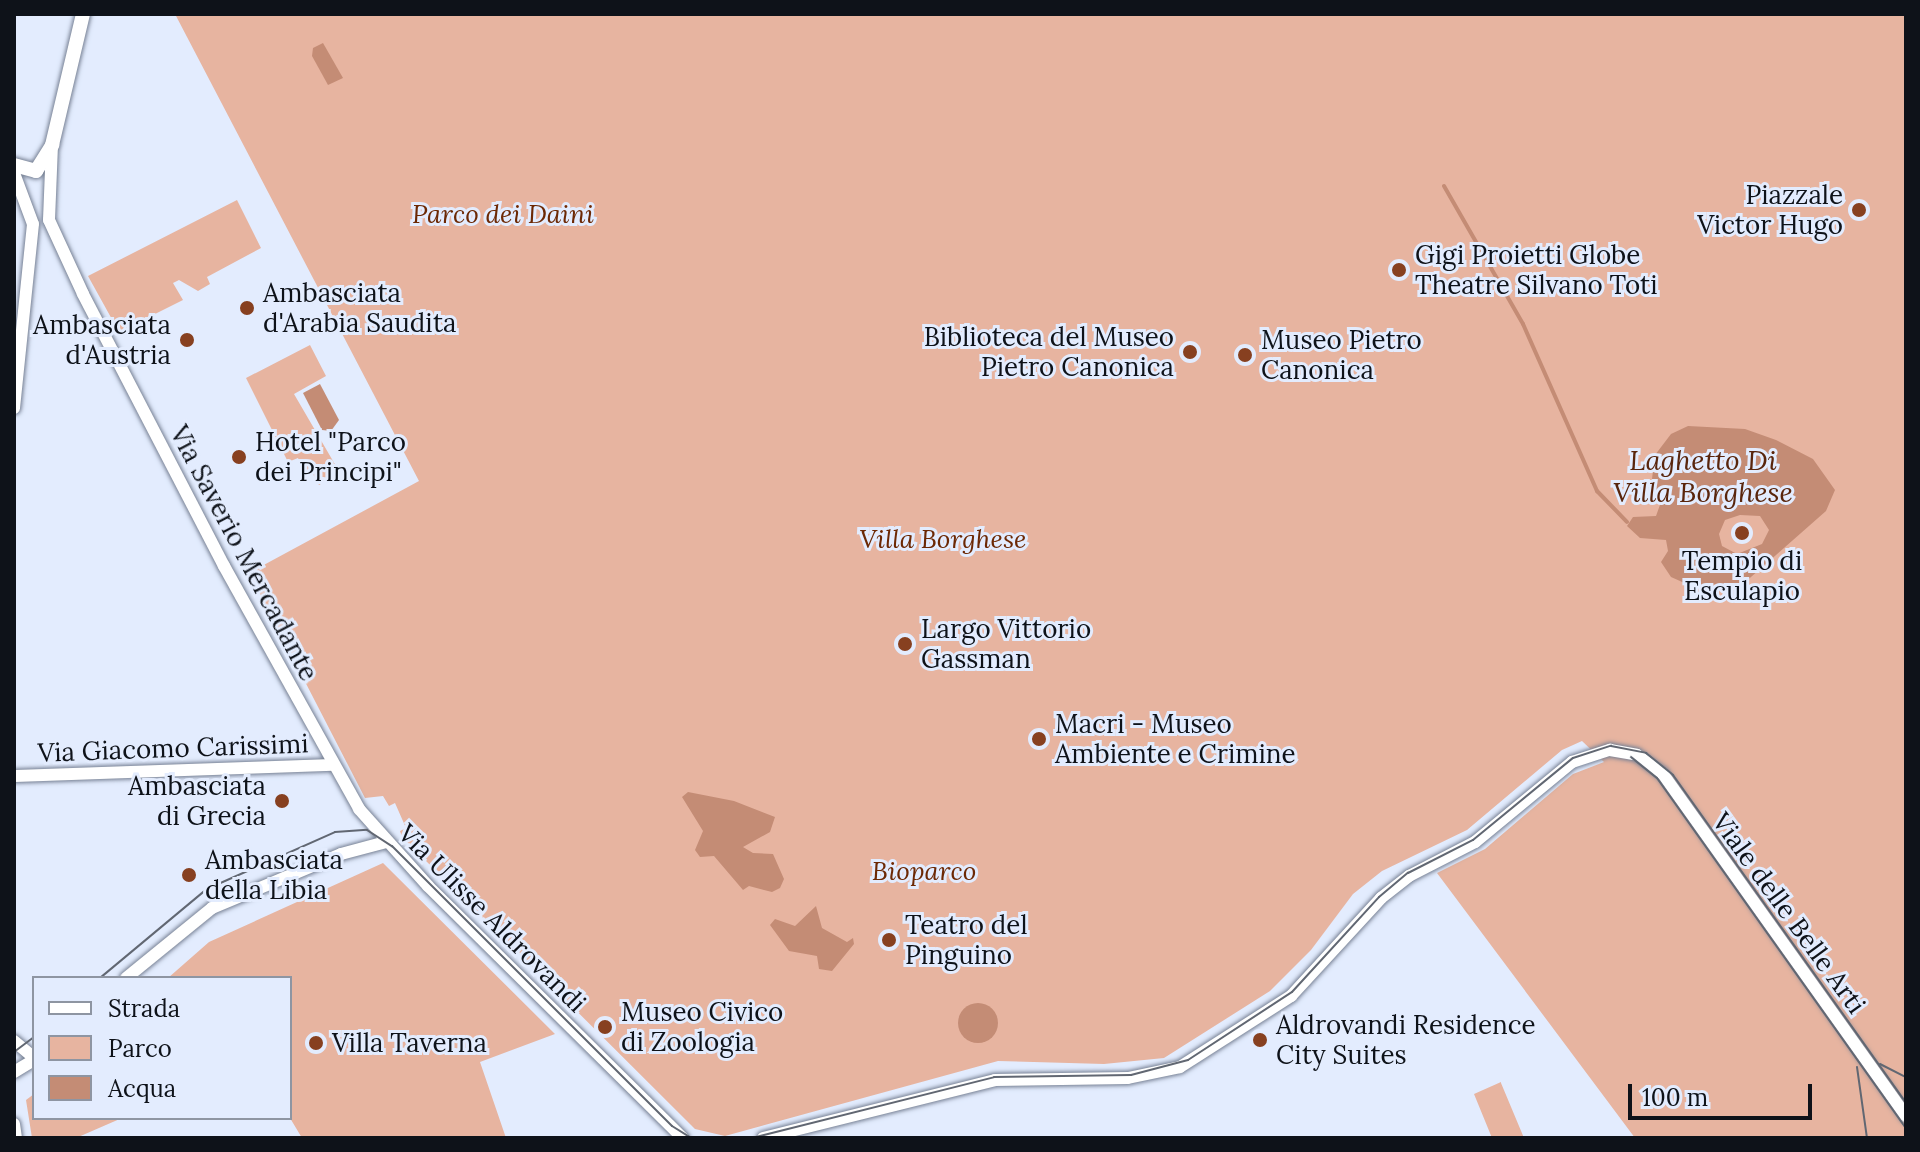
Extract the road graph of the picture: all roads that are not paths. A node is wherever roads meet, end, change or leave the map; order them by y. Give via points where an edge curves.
1 (80, 18) edge
2 (52, 145) junction
3 (14, 165) edge
4 (14, 173) edge
5 (14, 408) edge
6 (334, 765) junction
7 (14, 776) edge
8 (373, 828) joint
9 (386, 842) junction
10 (128, 976) edge
11 (14, 1041) edge
12 (32, 1057) edge
13 (32, 1060) edge
14 (14, 1072) edge
15 (1906, 1116) edge
16 (14, 1124) edge
17 (16, 1138) edge
18 (683, 1138) edge
19 (763, 1138) edge

1 - 2 main road
2 - 3 main road via 33,172
2 - 6 street, Via Saverio Mercadante via 49,220 83,294
4 - 5 street via 33,220
6 - 7 street, Via Giacomo Carissimi
6 - 8 street, Via Saverio Mercadante
8 - 9 street, Via Ulisse Aldrovandi
9 - 10 street via 341,854 212,908
9 - 18 street, Via Ulisse Aldrovandi
11 - 12 street
13 - 14 street
15 - 19 street, Viale delle Belle Arti via 1663,774 1643,757 1622,750 1579,758 1475,842 1409,876 1366,914 1297,991 1180,1067 1128,1078 999,1080
16 - 17 street

